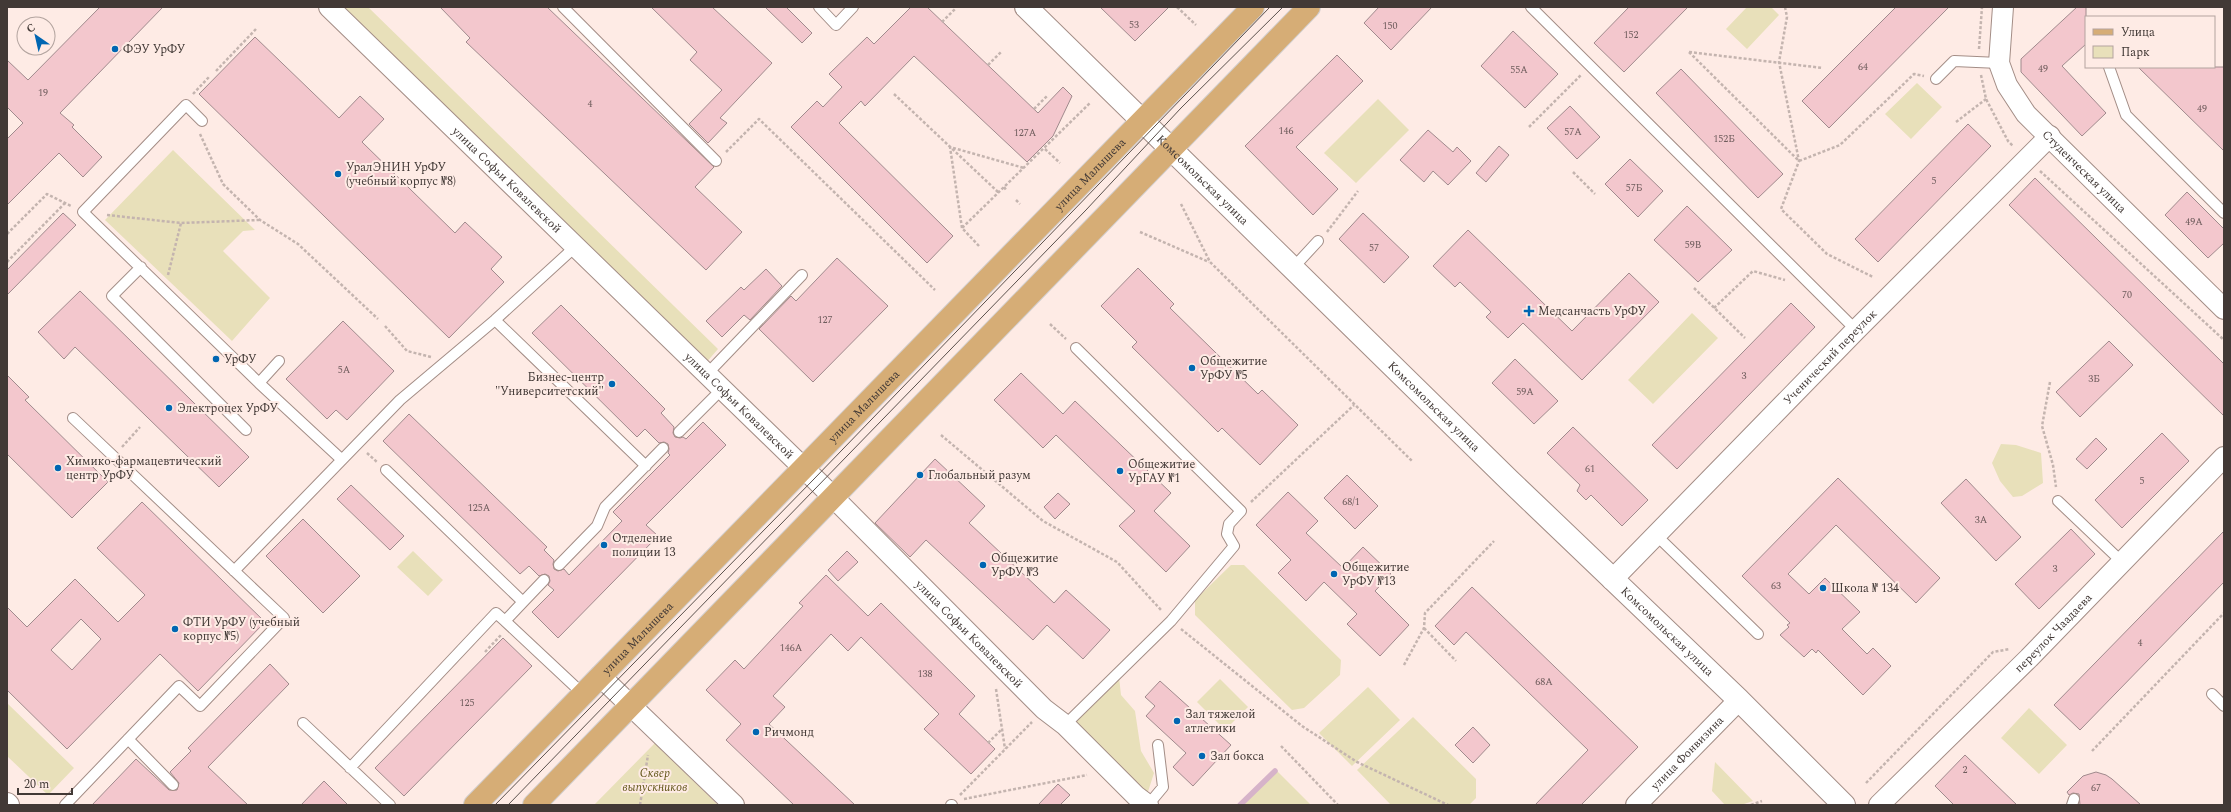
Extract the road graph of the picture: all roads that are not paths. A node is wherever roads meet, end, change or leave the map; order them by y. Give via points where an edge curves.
1 (329, 7) edge
2 (563, 7) edge
3 (819, 7) edge
4 (853, 7) edge
5 (1026, 7) edge
6 (1253, 7) edge
7 (1309, 7) edge
8 (1531, 7) edge
9 (2003, 7) edge
10 (1999, 63) junction
11 (2109, 68) edge
12 (1936, 79) road end
13 (1142, 120) junction
14 (202, 121) dead end
15 (2050, 136) junction
16 (1171, 148) junction
17 (716, 161) road end
18 (2224, 213) edge
19 (1318, 241) road end
20 (575, 247) junction
21 (141, 267) junction
22 (1293, 268) junction
23 (802, 275) dead end
24 (2224, 309) edge
25 (495, 320) junction
26 (1856, 330) junction
27 (1076, 348) road end
28 (279, 361) dead end
29 (707, 374) junction
30 (259, 383) junction
31 (722, 389) junction
32 (73, 418) dead end
33 (246, 430) dead end
34 (679, 432) dead end
35 (663, 448) dead end
36 (2224, 457) edge
37 (342, 459) junction
38 (646, 466) junction
39 (803, 468) junction
40 (386, 470) road end
41 (832, 497) junction
42 (2058, 501) road end
43 (1656, 535) junction
44 (2122, 562) junction
45 (559, 565) dead end
46 (234, 570) junction
47 (544, 580) dead end
48 (1612, 580) junction
49 (523, 602) junction
50 (507, 623) junction
51 (1758, 634) dead end
52 (600, 676) junction
53 (584, 694) junction
54 (2212, 694) dead end
55 (1739, 700) junction
56 (631, 705) junction
57 (2224, 706) edge
58 (303, 723) dead end
59 (1065, 725) junction
60 (128, 739) junction
61 (1158, 745) dead end
62 (350, 768) junction
63 (173, 785) dead end
64 (1140, 803) edge
65 (65, 805) edge
66 (390, 805) edge
67 (475, 805) edge
68 (534, 805) edge
69 (734, 805) edge
70 (1636, 805) edge
71 (1844, 805) edge
72 (1879, 805) edge

1 - 20 street, улица Софьи Ковалевской
2 - 17 lane
3 - 4 lane via 836,25
5 - 13 main road, Комсомольская улица
6 - 13 main road, улица Малышева
7 - 16 main road
8 - 26 lane
9 - 10 street, Студенческая улица
10 - 12 lane via 1954,61
10 - 15 street, Студенческая улица via 2007,85 2026,114
11 - 18 lane via 2126,115
13 - 16 main road, Комсомольская улица
13 - 39 main road, улица Малышева
14 - 21 lane via 186,105 83,212
15 - 24 street, Студенческая улица
15 - 26 street, Ученический переулок
16 - 22 main road, Комсомольская улица
16 - 41 main road
19 - 22 lane
20 - 25 lane
20 - 29 street, улица Софьи Ковалевской
21 - 30 lane
21 - 33 lane via 112,296
22 - 48 main road, Комсомольская улица
23 - 29 lane
25 - 37 lane via 400,400
25 - 38 lane
26 - 43 street, Ученический переулок
27 - 59 lane via 1242,511 1229,524 1227,534 1234,546 1171,621
28 - 30 lane
29 - 31 street, улица Софьи Ковалевской
30 - 37 lane
31 - 34 lane
31 - 39 street, улица Софьи Ковалевской
32 - 46 lane
35 - 38 lane
36 - 44 street, переулок Чаадаева
37 - 46 lane
38 - 45 lane via 605,507 597,526
39 - 41 street, улица Софьи Ковалевской
39 - 52 main road, улица Малышева
40 - 49 lane
41 - 56 main road
41 - 59 street, улица Софьи Ковалевской via 1044,709
42 - 44 lane
43 - 48 street, Ученический переулок
43 - 51 lane
44 - 72 street, переулок Чаадаева via 2029,658
46 - 60 lane via 284,618 200,706 179,686
47 - 49 lane
48 - 55 main road, Комсомольская улица
49 - 50 lane
50 - 53 lane
50 - 62 lane via 496,613
52 - 53 main road, улица Малышева
52 - 56 street
53 - 67 main road, улица Малышева
54 - 57 lane
55 - 70 street, улица Фонвизина
55 - 71 main road, Комсомольская улица
56 - 68 main road
56 - 69 street
58 - 62 lane
59 - 64 street, улица Софьи Ковалевской
60 - 63 lane
60 - 65 lane
61 - 64 lane via 1163,787
62 - 66 lane

